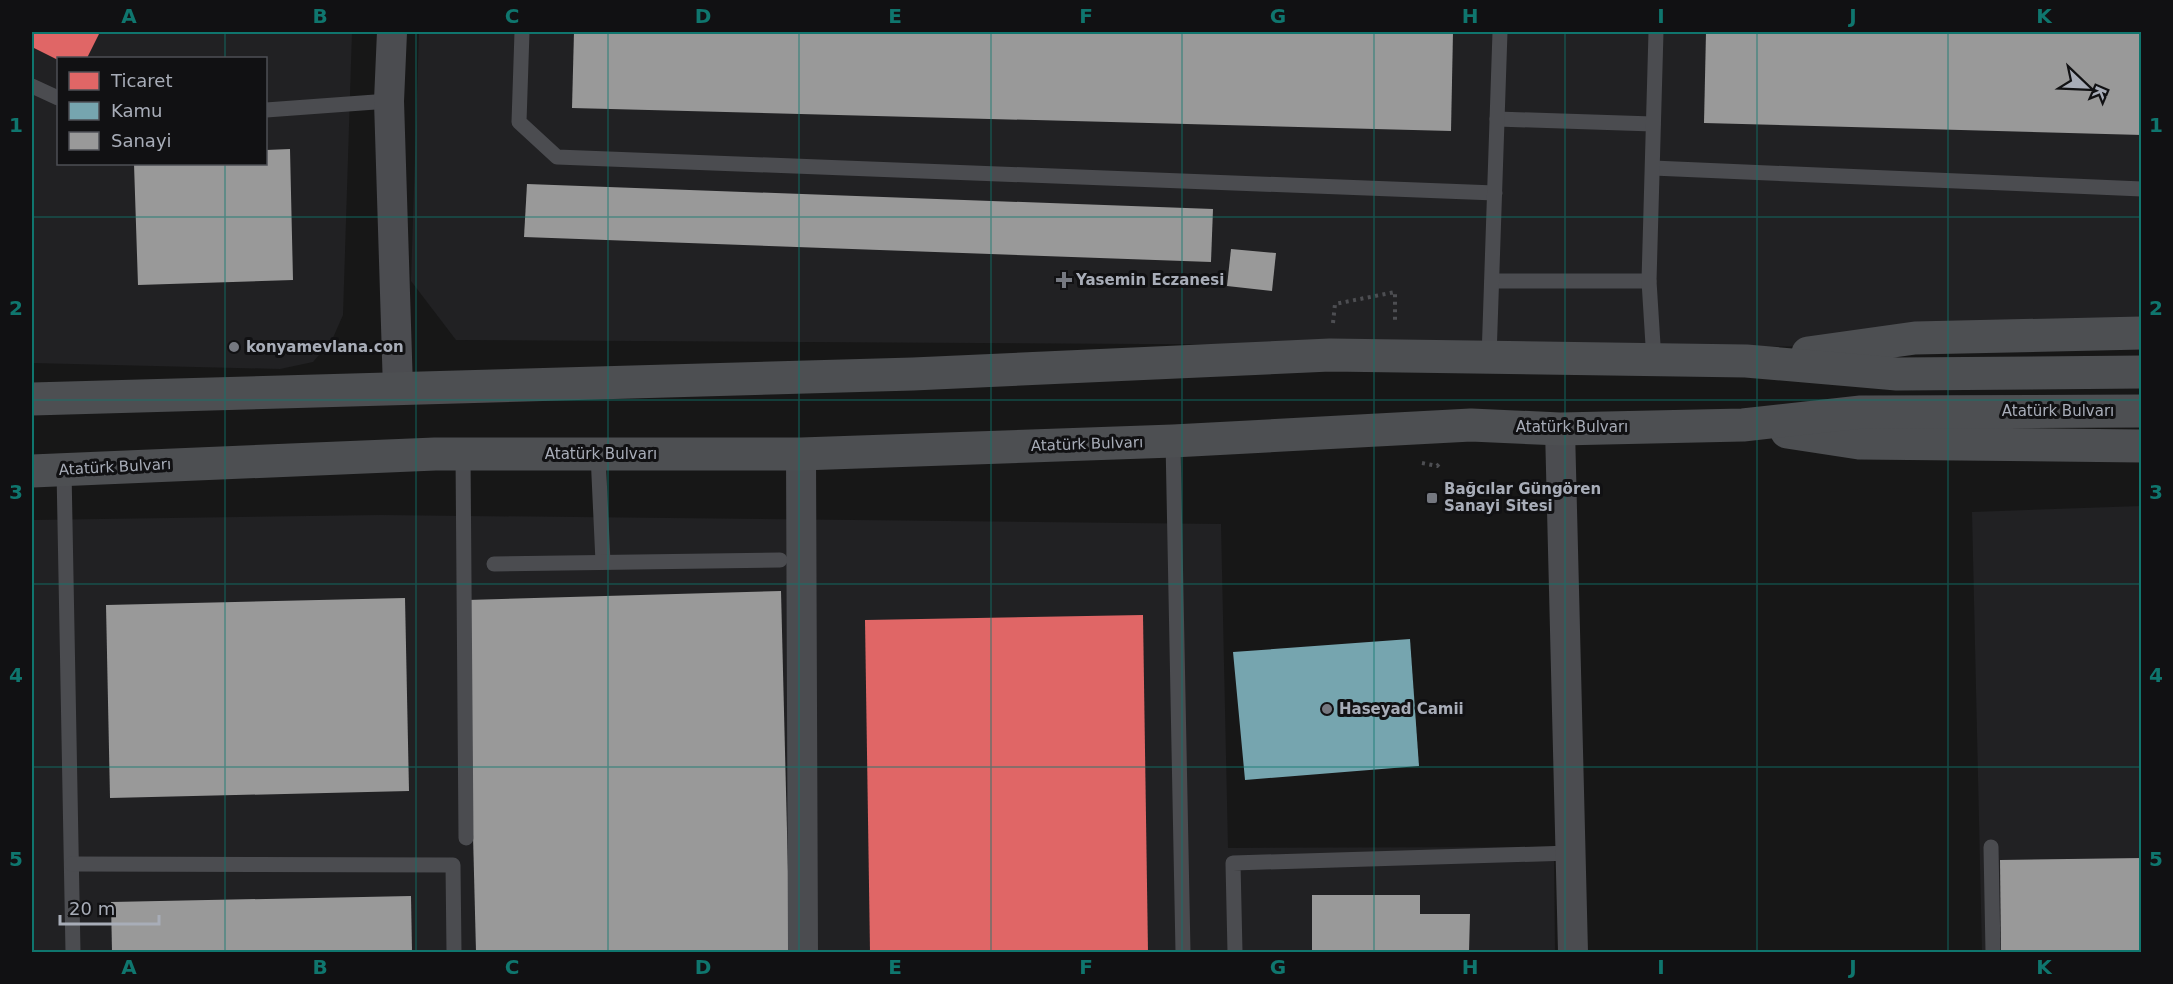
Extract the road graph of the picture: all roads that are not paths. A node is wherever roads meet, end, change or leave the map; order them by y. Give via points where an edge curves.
1 (392, 32) edge
2 (522, 32) edge
3 (1500, 32) edge
4 (1656, 32) edge
5 (32, 86) edge
6 (57, 98) edge
7 (389, 101) junction
8 (267, 110) edge
9 (1497, 119) junction
10 (1653, 124) junction
11 (1653, 168) junction
12 (2142, 189) edge
13 (1495, 193) junction
14 (1492, 281) junction
15 (1649, 281) junction
16 (2142, 333) edge
17 (1489, 358) junction
18 (1654, 361) junction
19 (1746, 361) junction
20 (2142, 372) edge
21 (398, 389) junction
22 (32, 399) edge
23 (2142, 411) edge
24 (1743, 425) junction
25 (1560, 429) junction
26 (1173, 441) junction
27 (2142, 446) edge
28 (463, 454) junction
29 (598, 454) junction
30 (801, 454) junction
31 (64, 470) junction
32 (32, 471) edge
33 (780, 560) dead end
34 (603, 562) junction
35 (494, 564) dead end
36 (466, 838) dead end
37 (1991, 847) dead end
38 (1571, 853) junction
39 (72, 864) junction
40 (73, 952) edge
41 (454, 952) edge
42 (802, 952) edge
43 (1183, 952) edge
44 (1235, 952) edge
45 (1573, 952) edge
46 (1994, 952) edge

1 - 7 street
2 - 13 lane via 519,122 557,157
3 - 9 lane
4 - 10 lane
5 - 6 lane
7 - 8 lane
7 - 21 street
9 - 10 lane
9 - 13 lane
10 - 11 lane
11 - 12 lane
11 - 15 lane
13 - 14 lane
14 - 15 lane
14 - 17 lane
15 - 18 lane
16 - 19 main road via 1915,338
17 - 18 main road
17 - 21 main road via 1330,355 913,374
18 - 19 main road
19 - 20 main road via 1897,374
21 - 22 main road
23 - 24 main road, Atatürk Bulvarı via 1861,412
24 - 25 main road, Atatürk Bulvarı
24 - 27 main road via 1859,443
25 - 26 main road, Atatürk Bulvarı via 1471,426
25 - 38 street
26 - 30 main road, Atatürk Bulvarı
26 - 43 lane
28 - 29 main road, Atatürk Bulvarı
28 - 31 main road, Atatürk Bulvarı
28 - 36 lane
29 - 30 main road, Atatürk Bulvarı
29 - 34 lane
30 - 42 street
31 - 32 main road, Atatürk Bulvarı
31 - 39 lane
33 - 34 lane
34 - 35 lane
37 - 46 lane
38 - 44 lane via 1233,863
38 - 45 street
39 - 40 lane
39 - 41 lane via 453,865

